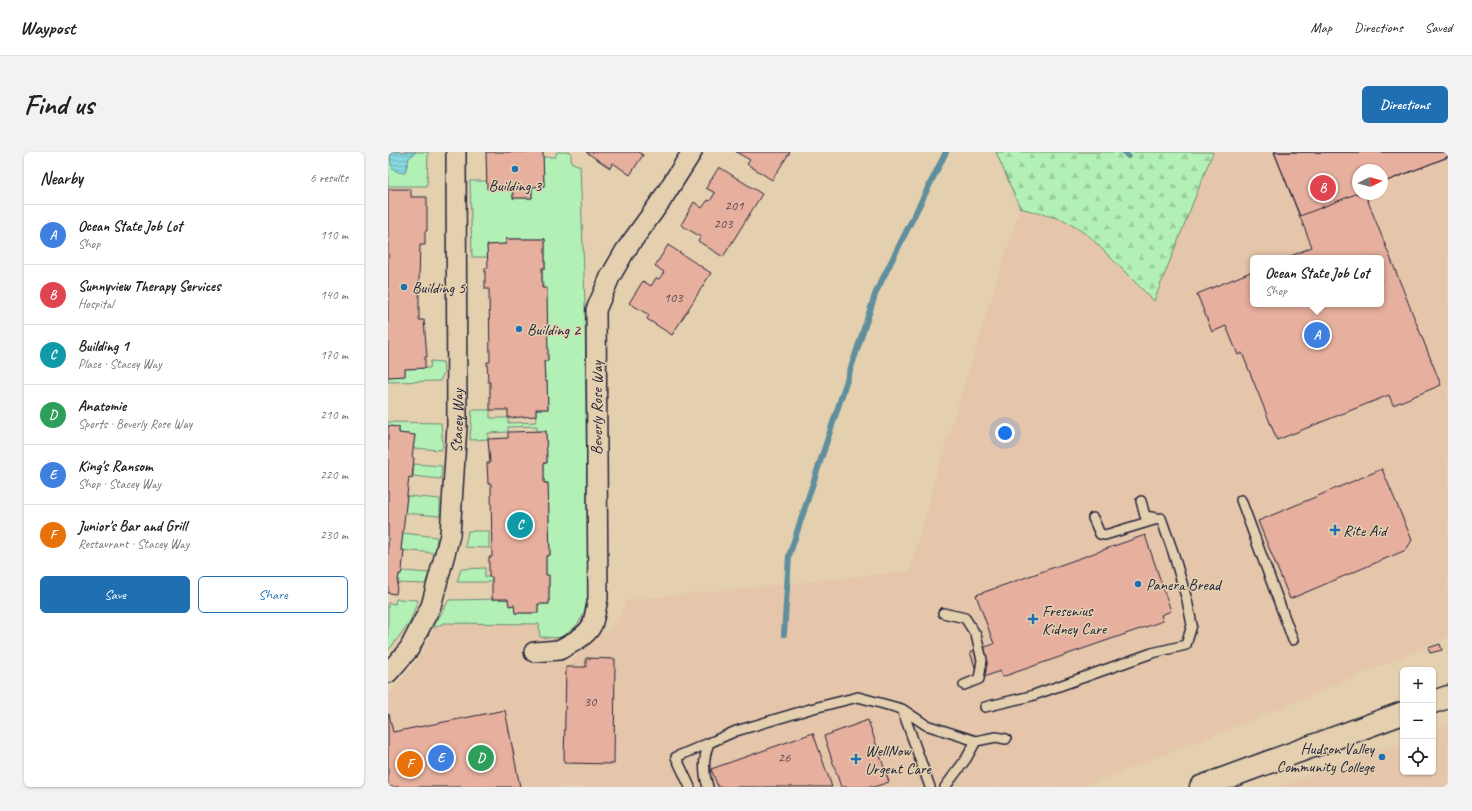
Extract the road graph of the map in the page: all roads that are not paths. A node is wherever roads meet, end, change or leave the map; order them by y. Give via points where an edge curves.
1 (456, 152) edge
2 (692, 152) edge
3 (1241, 500) dead end
4 (1141, 501) dead end
5 (1093, 518) dead end
6 (1161, 518) junction
7 (943, 613) dead end
8 (1293, 640) dead end
9 (534, 652) dead end
10 (388, 673) edge
11 (964, 685) dead end
12 (1448, 697) edge
13 (1436, 701) edge
14 (985, 707) dead end
15 (902, 709) junction
16 (1400, 714) edge
17 (1006, 739) dead end
18 (976, 741) junction
19 (708, 743) junction
20 (690, 787) edge
21 (708, 787) edge
22 (930, 787) edge
23 (945, 787) edge
24 (1201, 787) edge

1 - 10 street, Stacey Way via 458,426 450,535 431,606 409,649
2 - 9 street, Beverly Rose Way via 625,251 596,310 598,599 592,626 578,641 559,650
3 - 8 lane
4 - 6 lane via 1145,516
5 - 6 lane via 1100,534 1105,535
6 - 14 lane via 1187,600 1192,625 1186,646 1152,653 1031,696
7 - 11 lane via 965,618 976,635 982,660 979,679
12 - 13 main road
15 - 18 lane via 926,725
15 - 19 lane via 858,697 743,729
15 - 22 lane
16 - 24 main road
17 - 18 lane via 996,737
18 - 23 lane
19 - 20 lane via 676,757
19 - 21 lane via 703,767

